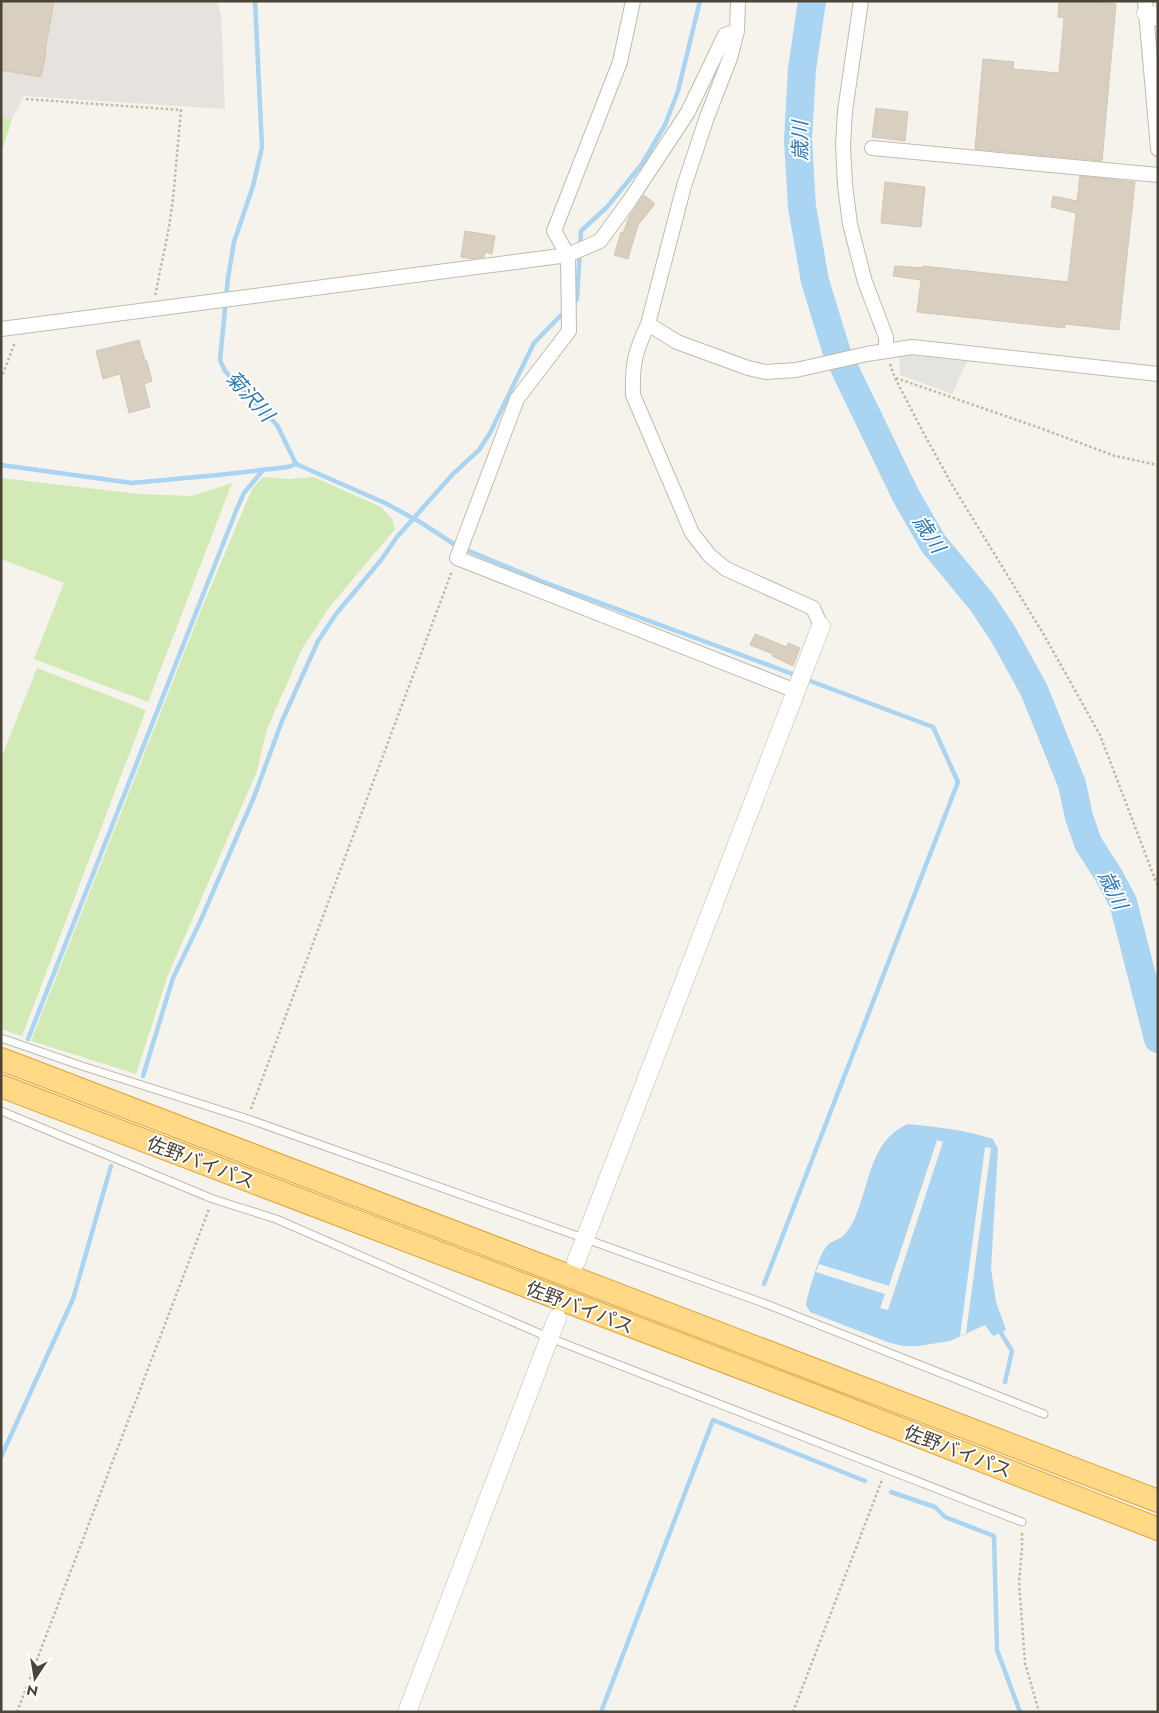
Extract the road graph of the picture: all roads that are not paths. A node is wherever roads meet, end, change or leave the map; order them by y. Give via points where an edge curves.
1 (633, 1) edge
2 (738, 1) edge
3 (861, 1) edge
4 (1150, 10) edge
5 (737, 31) junction
6 (872, 148) dead end
7 (1158, 149) edge
8 (1158, 175) edge
9 (570, 254) junction
10 (648, 324) junction
11 (1, 329) edge
12 (886, 351) junction
13 (1158, 374) edge
14 (821, 626) joint
15 (796, 691) junction
16 (1, 1038) edge
17 (1, 1059) edge
18 (1, 1086) edge
19 (1, 1111) edge
20 (586, 1239) junction
21 (576, 1262) dead end
22 (557, 1318) dead end
23 (550, 1338) junction
24 (1044, 1414) dead end
25 (1158, 1501) edge
26 (1022, 1522) road end
27 (1158, 1529) edge
28 (407, 1712) edge

1 - 9 street via 620,62 554,231
2 - 5 street
3 - 12 street via 845,111 845,185 850,224 865,282 886,337
4 - 7 street
5 - 9 street via 725,35 688,112 600,241
5 - 10 street via 684,186
6 - 8 street
9 - 11 street
9 - 15 street via 570,331 517,399 457,558
10 - 12 street via 677,342 766,372 796,370
10 - 14 street via 635,356 633,395 692,533 710,556 726,569 813,608
12 - 13 street via 912,347
14 - 15 street
15 - 20 street
16 - 20 lane via 248,1119
17 - 25 highway, 佐野バイパス
18 - 27 highway, 佐野バイパス
19 - 23 lane via 213,1199 276,1219
20 - 21 street
20 - 24 lane via 766,1304
22 - 23 street
23 - 26 lane
23 - 28 street

